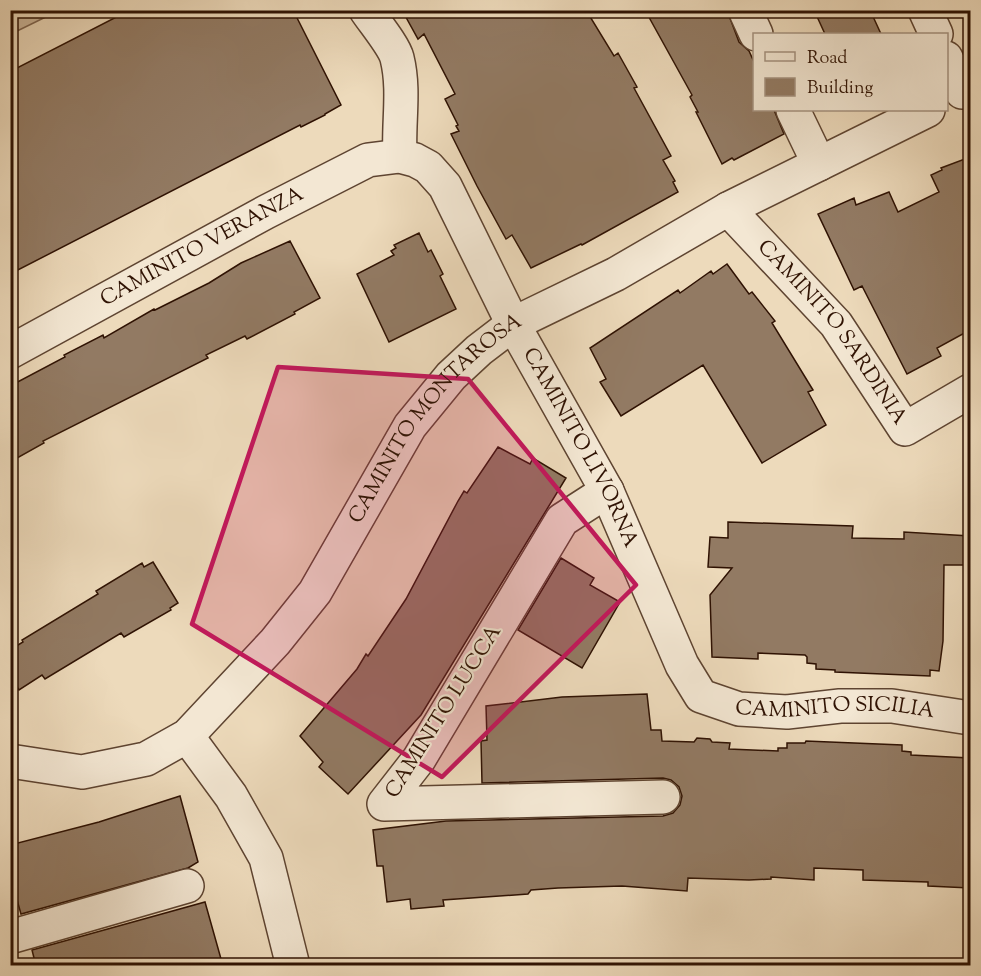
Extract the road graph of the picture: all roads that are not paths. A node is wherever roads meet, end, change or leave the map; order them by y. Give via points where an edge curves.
1 (366, 10) edge
2 (745, 10) edge
3 (925, 10) edge
4 (756, 33) edge
5 (936, 33) edge
6 (948, 63) edge
7 (960, 94) edge
8 (793, 111) edge
9 (926, 111) edge
10 (400, 156) junction
11 (819, 164) junction
12 (728, 209) junction
13 (513, 324) junction
14 (10, 352) edge
15 (970, 392) edge
16 (607, 491) junction
17 (701, 696) joint
18 (970, 718) edge
19 (187, 736) junction
20 (10, 761) edge
21 (663, 796) dead end
22 (187, 886) dead end
23 (10, 937) edge
24 (293, 966) edge

1 - 10 street via 397,56
2 - 4 street
3 - 5 street
6 - 7 street
8 - 11 street
9 - 11 street, CAMINITO MONTAROSA
10 - 13 street, CAMINITO LIVORNA via 428,167 445,186
10 - 14 street, CAMINITO VERANZA via 358,165
11 - 12 street, CAMINITO MONTAROSA
12 - 13 street, CAMINITO MONTAROSA via 616,274
12 - 15 street, CAMINITO SARDINIA via 836,324 904,429
13 - 16 street, CAMINITO LIVORNA
13 - 19 street, CAMINITO MONTAROSA via 451,376 410,426 315,592 275,642
16 - 17 street, CAMINITO LIVORNA via 682,665
16 - 21 street, CAMINITO LUCCA via 562,520 419,759 384,804
17 - 18 street, CAMINITO SICILIA via 739,709 787,712 892,706
19 - 20 street, CAMINITO MONTAROSA via 146,759 82,772
19 - 24 street via 231,796 266,858
22 - 23 street

